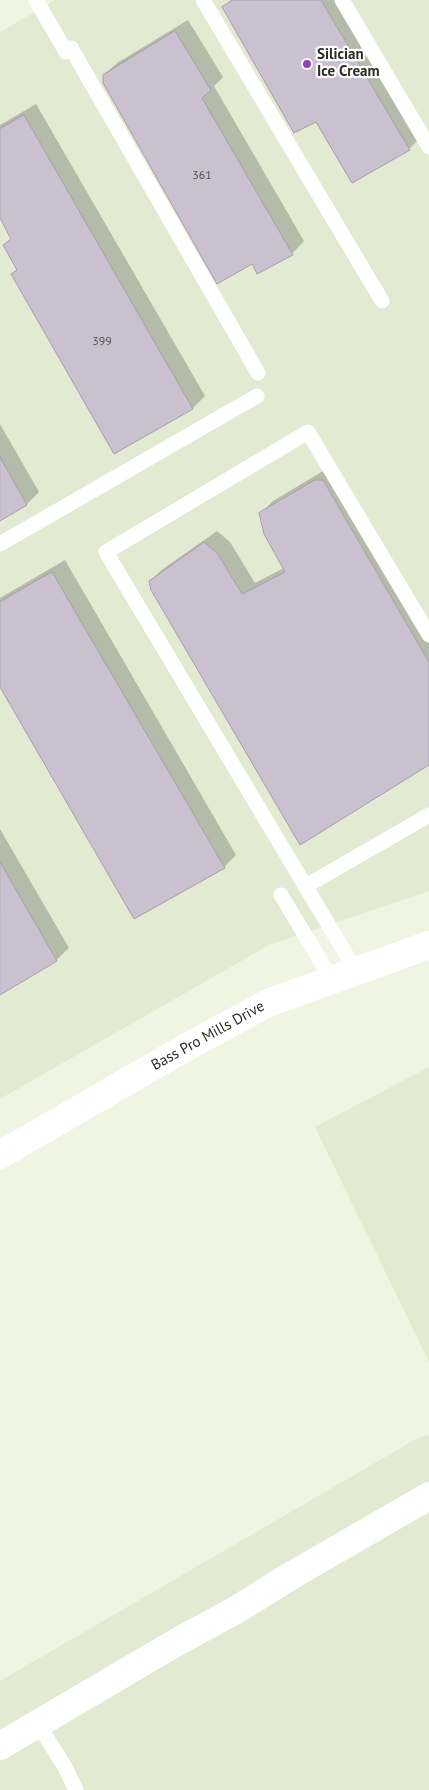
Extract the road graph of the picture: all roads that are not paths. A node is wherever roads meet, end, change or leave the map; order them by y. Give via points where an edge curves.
1 (36, 0) edge
2 (204, 0) edge
3 (342, 0) edge
4 (429, 147) edge
5 (382, 300) dead end
6 (258, 373) dead end
7 (257, 396) dead end
8 (0, 544) edge
9 (429, 634) edge
10 (429, 815) edge
11 (306, 886) junction
12 (281, 895) dead end
13 (429, 944) edge
14 (344, 975) junction
15 (0, 1156) edge
16 (429, 1496) edge
17 (38, 1724) junction
18 (0, 1746) edge
19 (76, 1790) edge

1 - 6 lane via 69,50
2 - 5 lane
3 - 4 lane
7 - 8 lane
9 - 11 lane via 308,432 106,552
10 - 11 lane
11 - 14 lane
12 - 14 lane
13 - 14 street, Bass Pro Mills Drive
14 - 15 street, Bass Pro Mills Drive via 268,1003
16 - 17 street
17 - 18 street
17 - 19 lane

